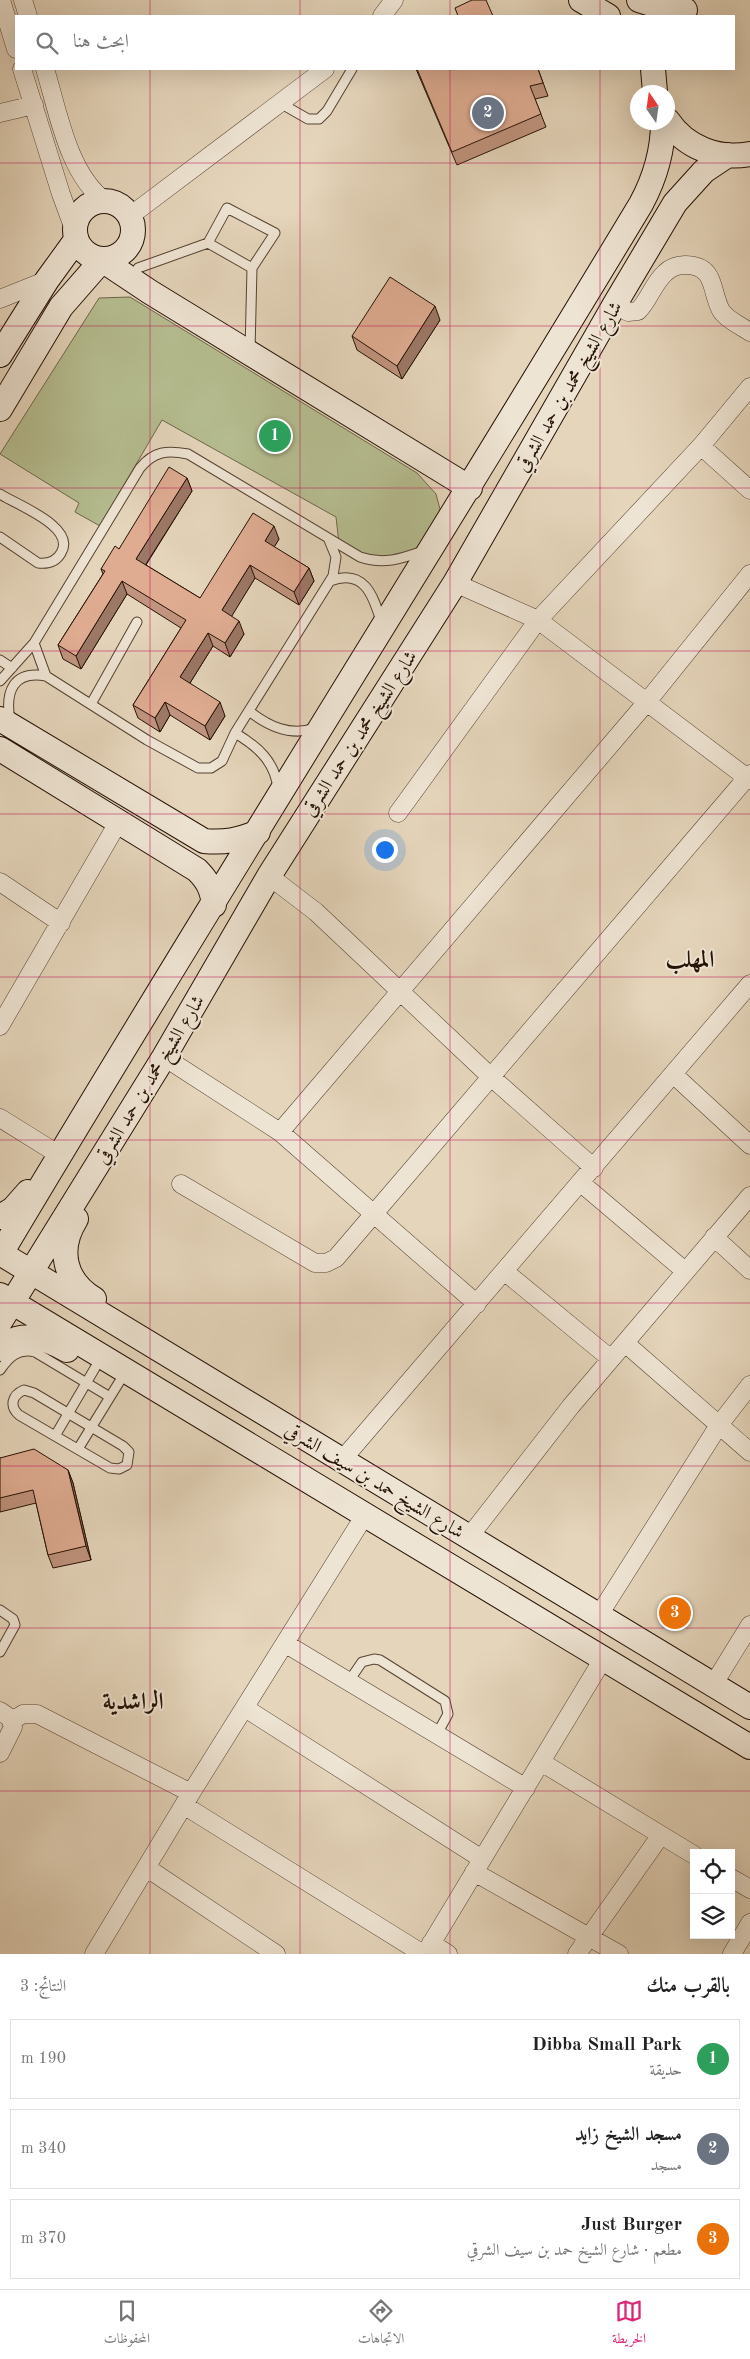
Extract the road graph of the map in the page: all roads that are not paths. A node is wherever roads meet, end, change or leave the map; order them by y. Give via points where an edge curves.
1 (1, 0) edge
2 (23, 0) edge
3 (394, 0) edge
4 (581, 0) edge
5 (639, 0) edge
6 (689, 9) edge
7 (28, 15) edge
8 (383, 15) edge
9 (606, 15) edge
10 (15, 46) edge
11 (22, 70) edge
12 (45, 70) edge
13 (324, 70) edge
14 (351, 70) edge
15 (653, 70) edge
16 (654, 85) edge
17 (280, 103) junction
18 (34, 105) junction
19 (0, 113) edge
20 (675, 128) edge
21 (662, 130) edge
22 (739, 154) edge
23 (105, 201) junction
24 (131, 226) junction
25 (76, 236) junction
26 (208, 243) junction
27 (102, 260) junction
28 (138, 268) junction
29 (252, 268) junction
30 (47, 280) junction
31 (150, 292) junction
32 (0, 299) edge
33 (615, 304) junction
34 (750, 332) edge
35 (250, 351) junction
36 (0, 355) edge
37 (750, 387) edge
38 (0, 409) edge
39 (701, 446) junction
40 (470, 488) junction
41 (750, 490) edge
42 (0, 494) edge
43 (0, 537) edge
44 (329, 540) junction
45 (430, 549) junction
46 (750, 574) edge
47 (330, 582) junction
48 (455, 583) junction
49 (538, 620) junction
50 (137, 622) dead end
51 (383, 626) junction
52 (34, 643) junction
53 (0, 660) edge
54 (12, 668) junction
55 (46, 676) junction
56 (0, 681) edge
57 (646, 703) junction
58 (91, 704) junction
59 (249, 711) junction
60 (5, 722) edge
61 (323, 725) junction
62 (234, 733) junction
63 (0, 749) edge
64 (749, 778) edge
65 (278, 799) junction
66 (398, 813) dead end
67 (119, 821) junction
68 (258, 832) junction
69 (193, 836) junction
70 (179, 859) junction
71 (269, 876) junction
72 (0, 882) edge
73 (214, 904) junction
74 (61, 922) junction
75 (750, 984) edge
76 (401, 990) junction
77 (0, 1026) edge
78 (164, 1057) junction
79 (674, 1074) junction
80 (490, 1076) junction
81 (0, 1118) edge
82 (82, 1118) junction
83 (280, 1132) junction
84 (112, 1141) junction
85 (750, 1145) edge
86 (53, 1151) junction
87 (594, 1168) junction
88 (581, 1183) junction
89 (181, 1184) dead end
90 (750, 1196) edge
91 (373, 1213) junction
92 (0, 1217) edge
93 (714, 1237) junction
94 (0, 1254) edge
95 (504, 1270) junction
96 (750, 1270) edge
97 (685, 1271) junction
98 (31, 1272) junction
99 (477, 1304) junction
100 (4, 1306) edge
101 (625, 1343) junction
102 (0, 1349) edge
103 (165, 1353) junction
104 (611, 1359) junction
105 (94, 1369) junction
106 (0, 1370) edge
107 (119, 1383) junction
108 (750, 1385) edge
109 (68, 1413) junction
110 (719, 1425) junction
111 (92, 1427) junction
112 (55, 1436) junction
113 (78, 1450) junction
114 (750, 1452) edge
115 (342, 1460) junction
116 (365, 1515) junction
117 (469, 1536) junction
118 (0, 1610) edge
119 (599, 1616) junction
120 (750, 1624) edge
121 (286, 1644) junction
122 (0, 1652) edge
123 (603, 1659) junction
124 (349, 1681) junction
125 (714, 1685) junction
126 (749, 1706) edge
127 (246, 1708) junction
128 (6, 1716) edge
129 (716, 1727) junction
130 (437, 1734) junction
131 (750, 1747) edge
132 (0, 1752) edge
133 (542, 1762) junction
134 (526, 1788) junction
135 (188, 1800) junction
136 (661, 1835) junction
137 (690, 1853) edge
138 (478, 1865) junction
139 (147, 1868) junction
140 (735, 1880) edge
141 (750, 1889) edge
142 (750, 1923) edge
143 (590, 1936) junction
144 (427, 1950) edge
145 (94, 1954) edge
146 (276, 1954) edge
147 (448, 1954) edge
148 (577, 1954) edge
149 (619, 1954) edge
150 (732, 1954) edge

1 - 10 street
2 - 7 street
3 - 8 street
4 - 9 main road
5 - 6 main road via 658,6
11 - 18 street
12 - 23 street via 76,167 91,190
13 - 17 street
14 - 17 lane via 327,112 319,119 308,119
15 - 16 main road
17 - 24 street
18 - 19 street
18 - 25 street
20 - 22 main road via 691,143 709,152
21 - 40 main road, شارع الشيخ محمد بن حمد الشرقي via 659,161 648,190
22 - 33 main road, شارع الشيخ محمد بن حمد الشرقي via 704,171 684,192
23 - 24 main road via 117,204
23 - 25 main road via 92,204 79,215
24 - 27 main road via 129,247 112,259
24 - 28 main road
25 - 27 main road via 86,254
25 - 30 main road
26 - 28 lane
26 - 29 lane
26 - 29 lane via 227,208 275,233
27 - 31 main road
27 - 38 main road via 61,307
28 - 31 main road
29 - 35 lane
30 - 32 street
30 - 36 main road
31 - 35 main road
33 - 34 street via 628,312 638,311 664,274 675,267 689,265 708,275 724,314
33 - 48 main road, شارع الشيخ محمد بن حمد الشرقي
35 - 40 main road
37 - 39 street
39 - 41 street
39 - 49 street
40 - 45 main road, شارع الشيخ محمد بن حمد الشرقي
42 - 43 lane via 55,526 63,536 63,549 56,559 38,563
44 - 45 lane via 360,557 376,561 401,559
44 - 47 lane via 336,564
44 - 52 lane via 188,454 158,452 140,468
45 - 51 main road, شارع الشيخ محمد بن حمد الشرقي
46 - 57 street
47 - 51 lane via 351,579 364,585 373,596
47 - 59 lane
48 - 49 street
48 - 71 main road, شارع الشيخ محمد بن حمد الشرقي
49 - 57 street
49 - 66 street
50 - 58 lane
51 - 61 main road, شارع الشيخ محمد بن حمد الشرقي
52 - 54 lane
52 - 55 lane
53 - 54 lane
54 - 56 lane
55 - 58 lane
55 - 60 lane via 29,675 14,684 7,699
57 - 64 street
57 - 76 street
58 - 62 lane via 198,768 211,768 222,761
59 - 61 lane via 263,722 286,730 311,730
59 - 62 lane
60 - 69 main road
61 - 65 main road, شارع الشيخ محمد بن حمد الشرقي
62 - 65 lane via 251,742 269,761 278,786
63 - 67 main road
64 - 80 street
65 - 68 main road, شارع الشيخ محمد بن حمد الشرقي
67 - 70 main road
67 - 74 street
68 - 69 main road via 241,840 222,843 204,842
68 - 73 main road, شارع الشيخ محمد بن حمد الشرقي
69 - 70 main road
70 - 73 main road via 206,880
71 - 76 street via 316,912
71 - 78 main road, شارع الشيخ محمد بن حمد الشرقي
72 - 74 street
73 - 82 main road, شارع الشيخ محمد بن حمد الشرقي
74 - 77 street
75 - 79 street
76 - 80 street
76 - 83 street
78 - 83 street
78 - 84 main road, شارع الشيخ محمد بن حمد الشرقي
79 - 85 street
79 - 87 street
80 - 87 street
80 - 91 street
81 - 86 street
82 - 86 main road
82 - 94 main road, شارع الشيخ محمد بن حمد الشرقي
83 - 91 street
84 - 98 main road, شارع الشيخ محمد بن حمد الشرقي
84 - 103 main road via 106,1169 66,1239 68,1269 85,1294 134,1325
86 - 92 main road via 26,1194 13,1209
87 - 88 street
88 - 95 street
88 - 97 street
89 - 91 street via 315,1263 326,1263 336,1258
90 - 93 street
91 - 99 street
93 - 96 street
93 - 97 street
94 - 98 main road, شارع الشيخ حمد بن سيف الشرقي
95 - 99 street
95 - 104 street
97 - 101 street
98 - 100 main road, شارع الشيخ محمد بن حمد الشرقي
98 - 103 main road, شارع الشيخ حمد بن سيف الشرقي
99 - 115 street
100 - 105 main road, شارع الشيخ حمد بن سيف الشرقي
101 - 104 street
101 - 110 street
102 - 105 main road via 19,1339 48,1339
103 - 115 main road, شارع الشيخ حمد بن سيف الشرقي
104 - 117 street
105 - 106 lane via 29,1351 11,1356
105 - 107 main road, شارع الشيخ حمد بن سيف الشرقي
105 - 107 lane
105 - 109 lane
107 - 111 lane
107 - 116 main road, شارع الشيخ حمد بن سيف الشرقي via 152,1387
108 - 110 street
109 - 111 lane
109 - 112 lane
109 - 112 lane via 29,1390 15,1396 15,1411
110 - 114 street
110 - 119 street
111 - 113 lane
111 - 113 lane via 127,1448 130,1457 127,1465 114,1470
112 - 113 lane
115 - 117 main road, شارع الشيخ حمد بن سيف الشرقي
116 - 121 street
116 - 123 main road, شارع الشيخ حمد بن سيف الشرقي
117 - 119 main road, شارع الشيخ حمد بن سيف الشرقي
118 - 122 lane via 13,1619 15,1625
119 - 125 main road, شارع الشيخ حمد بن سيف الشرقي
120 - 125 street
121 - 124 street
121 - 127 street
123 - 129 main road, شارع الشيخ حمد بن سيف الشرقي
123 - 133 street
124 - 130 street
124 - 130 lane via 362,1662 374,1659 385,1663 445,1701 448,1714
125 - 126 main road, شارع الشيخ حمد بن سيف الشرقي
126 - 129 main road via 743,1725 734,1730
127 - 135 street
127 - 138 street
128 - 132 street via 12,1732
128 - 135 street via 37,1714
129 - 131 main road, شارع الشيخ حمد بن سيف الشرقي
130 - 134 street
133 - 134 street
133 - 136 street
134 - 138 street
135 - 139 street
135 - 144 street
136 - 137 street
136 - 143 street
138 - 143 street
138 - 144 street
139 - 145 street
139 - 146 street
140 - 141 street
142 - 150 street
143 - 148 street
143 - 149 street
144 - 147 street

